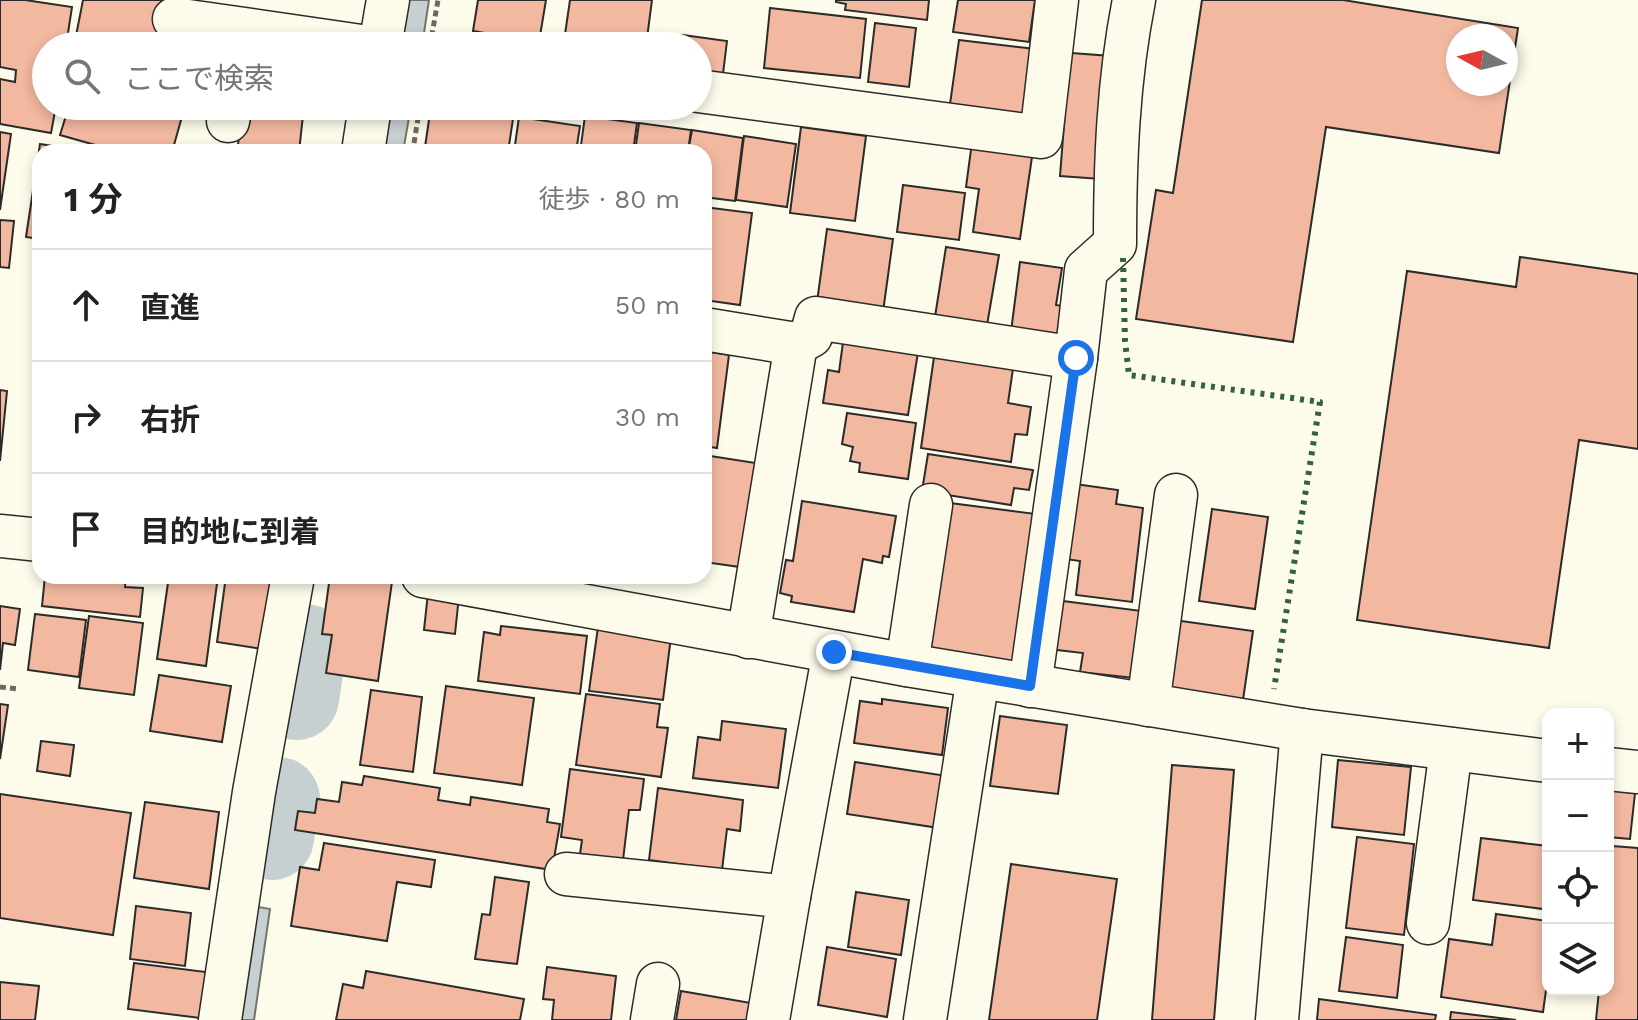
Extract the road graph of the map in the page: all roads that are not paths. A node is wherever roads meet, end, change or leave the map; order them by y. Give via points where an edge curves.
1 (388, 0) edge
2 (1057, 0) edge
3 (1134, 0) edge
4 (174, 19) dead end
5 (222, 32) edge
6 (382, 32) edge
7 (712, 93) edge
8 (368, 120) edge
9 (364, 144) edge
10 (712, 330) edge
11 (796, 344) junction
12 (1076, 358) junction
13 (1176, 495) dead end
14 (931, 505) dead end
15 (0, 536) edge
16 (32, 539) edge
17 (292, 584) edge
18 (466, 584) edge
19 (748, 637) junction
20 (834, 652) junction
21 (907, 665) junction
22 (978, 677) junction
23 (1030, 686) junction
24 (1148, 705) junction
25 (1302, 730) junction
26 (1451, 749) junction
27 (1542, 760) edge
28 (1614, 770) edge
29 (1638, 772) edge
30 (566, 874) dead end
31 (789, 897) junction
32 (1428, 923) dead end
33 (220, 1020) edge
34 (768, 1020) edge
35 (925, 1020) edge
36 (1277, 1020) edge

1 - 6 street
2 - 7 street via 1041,137
3 - 12 street via 1117,122 1115,244 1086,270
4 - 5 street
8 - 9 street
10 - 11 street
11 - 12 street via 811,336 816,318
11 - 19 street
12 - 23 street
13 - 24 street
14 - 21 street
15 - 16 street
17 - 33 street
18 - 19 street
19 - 20 street
20 - 21 street
20 - 31 street
21 - 22 street
22 - 23 street
22 - 35 street
23 - 24 street
24 - 25 street
25 - 26 street
25 - 36 street
26 - 27 street
26 - 32 street
28 - 29 street
30 - 31 street
31 - 34 street

